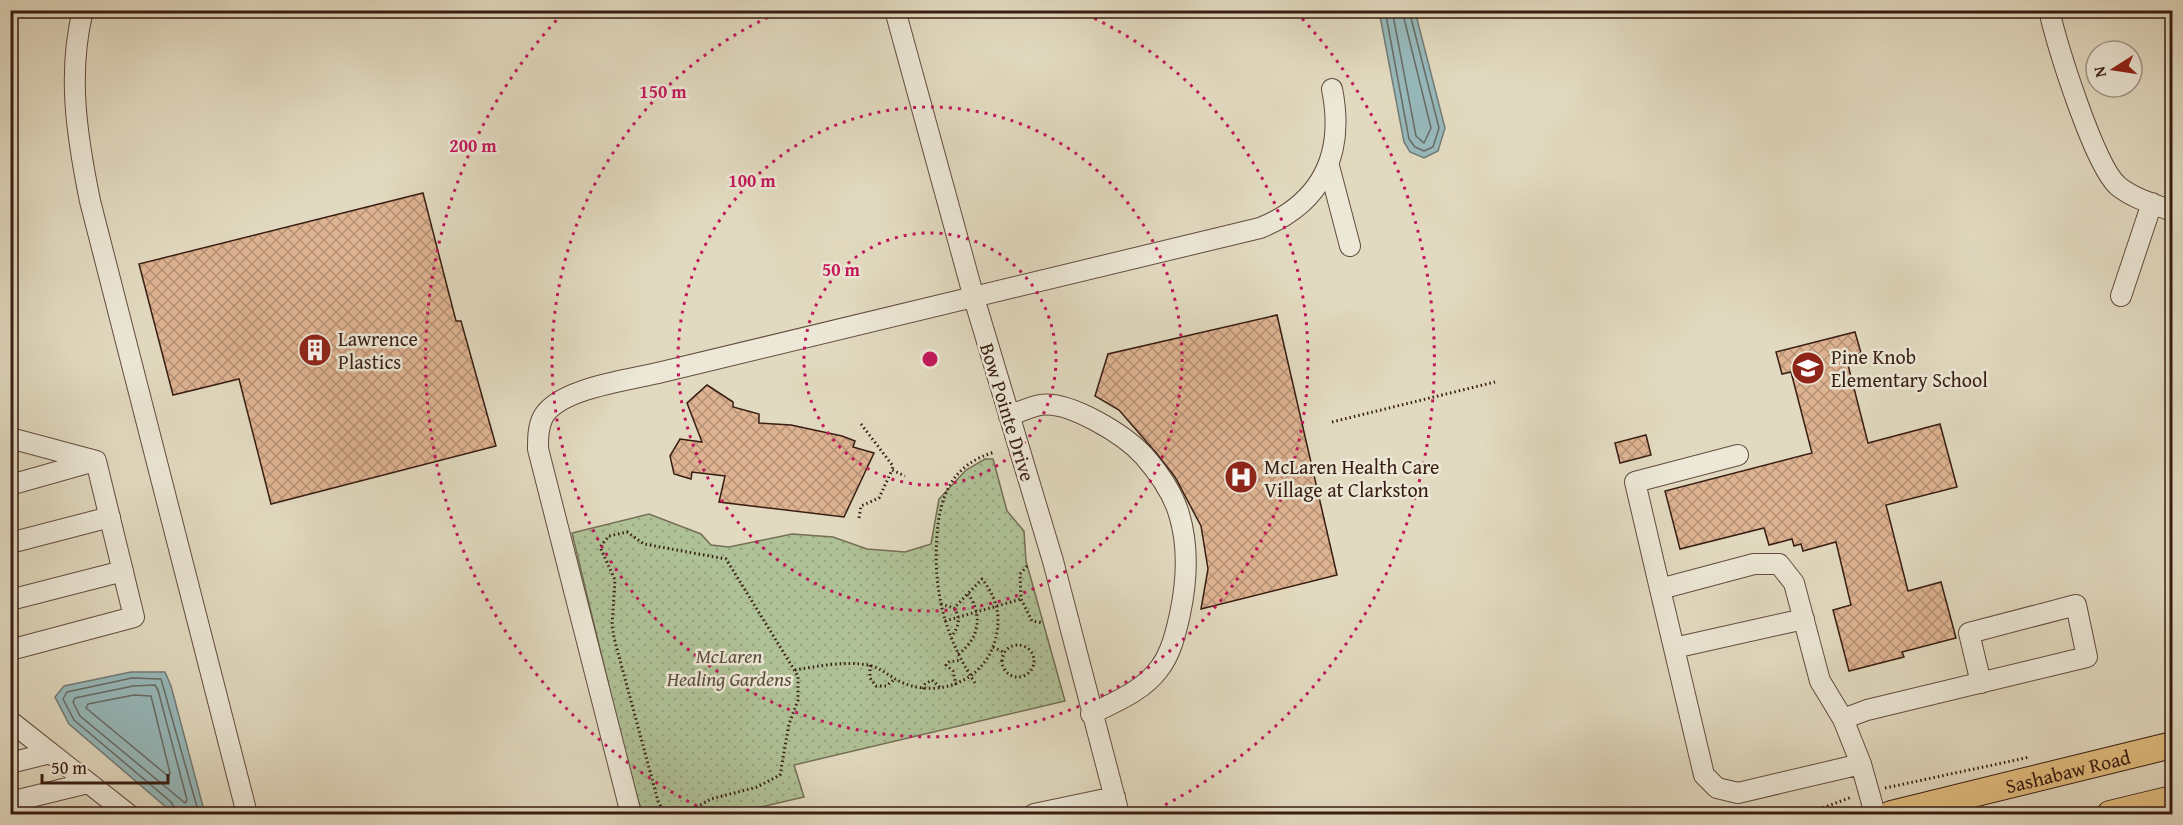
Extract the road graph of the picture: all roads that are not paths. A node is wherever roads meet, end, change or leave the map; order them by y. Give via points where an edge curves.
1 (83, 10) edge
2 (895, 10) edge
3 (2049, 10) edge
4 (1332, 89) dead end
5 (1329, 166) junction
6 (2152, 203) junction
7 (2172, 211) edge
8 (1350, 246) dead end
9 (2121, 296) dead end
10 (974, 298) junction
11 (1010, 416) junction
12 (10, 438) edge
13 (1738, 455) dead end
14 (96, 461) junction
15 (10, 485) edge
16 (110, 517) junction
17 (10, 543) edge
18 (123, 571) junction
19 (1660, 589) junction
20 (10, 600) edge
21 (1804, 619) junction
22 (1674, 648) junction
23 (10, 650) edge
24 (1981, 683) junction
25 (1091, 714) junction
26 (1843, 720) junction
27 (10, 721) edge
28 (2172, 745) edge
29 (50, 753) junction
30 (10, 763) edge
31 (1861, 764) junction
32 (88, 783) junction
33 (2172, 799) edge
34 (10, 802) edge
35 (1117, 806) edge
36 (121, 814) edge
37 (247, 814) edge
38 (631, 814) edge
39 (1034, 814) edge
40 (1875, 814) edge
41 (1891, 814) edge
42 (2110, 814) edge

1 - 37 street via 76,38 74,86 78,141 90,201
2 - 10 street, Bow Pointe Drive
3 - 6 street via 2094,146 2109,176 2134,196
4 - 5 street via 1337,128
5 - 8 street
5 - 10 street via 1307,198 1283,219 1260,228
6 - 7 street
6 - 9 street
10 - 11 street, Bow Pointe Drive
10 - 38 street via 581,392 553,405 543,417 538,449
11 - 25 street, Bow Pointe Drive via 1053,561
11 - 25 street via 1041,405 1076,411 1098,423 1144,455 1172,496 1179,514 1187,572 1177,629 1168,654 1145,684
12 - 14 street
13 - 19 street via 1635,482
14 - 15 street
14 - 16 street
16 - 17 street
16 - 18 street
18 - 20 street
18 - 23 street via 134,617
19 - 21 street via 1754,564 1779,564 1794,583
19 - 22 street
21 - 22 street
21 - 26 street via 1820,681
22 - 31 street via 1704,776 1717,788 1738,792
24 - 24 street via 2087,657 2076,605 1969,633
24 - 26 street via 1867,710
25 - 35 street, Bow Pointe Drive
26 - 31 street
27 - 29 street
28 - 41 main road, Sashabaw Road
29 - 30 street
29 - 32 street
31 - 40 street
32 - 34 street
32 - 36 street
33 - 42 main road
35 - 39 street

